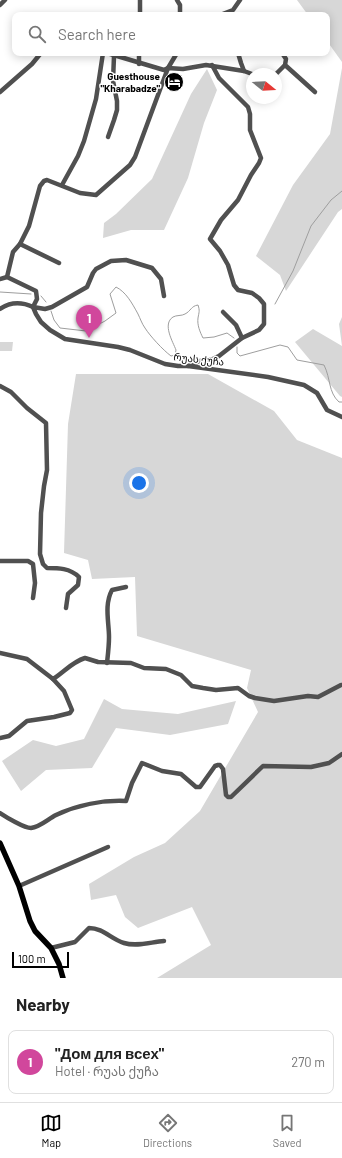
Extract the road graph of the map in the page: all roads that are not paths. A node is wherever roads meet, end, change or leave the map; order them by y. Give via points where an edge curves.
1 (6, 0) edge
2 (140, 0) edge
3 (177, 0) edge
4 (240, 0) edge
5 (0, 5) edge
6 (140, 12) edge
7 (180, 12) edge
8 (228, 12) edge
9 (39, 56) edge
10 (103, 56) edge
11 (114, 56) joint
12 (139, 56) edge
13 (175, 56) edge
14 (239, 56) edge
15 (284, 56) edge
16 (139, 64) junction
17 (212, 65) junction
18 (285, 66) junction
19 (168, 68) junction
20 (282, 69) edge
21 (244, 71) joint
22 (0, 92) edge
23 (315, 92) dead end
24 (108, 137) dead end
25 (62, 185) junction
26 (20, 244) junction
27 (59, 263) dead end
28 (7, 277) junction
29 (0, 279) edge
30 (164, 296) dead end
31 (33, 307) junction
32 (0, 309) edge
33 (223, 312) dead end
34 (242, 338) junction
35 (188, 366) junction
36 (0, 386) edge
37 (342, 417) edge
38 (0, 561) edge
39 (126, 587) dead end
40 (33, 598) dead end
41 (66, 608) dead end
42 (0, 653) edge
43 (107, 663) junction
44 (53, 680) junction
45 (341, 685) edge
46 (0, 738) edge
47 (342, 754) edge
48 (0, 813) edge
49 (0, 843) edge
50 (108, 847) dead end
51 (19, 886) junction
52 (164, 941) dead end
53 (50, 948) junction
54 (63, 978) edge

1 - 5 street
2 - 6 street
3 - 7 street
4 - 8 street via 233,10
9 - 22 street
10 - 25 street via 96,100 84,141
11 - 16 street
11 - 24 street via 113,81 117,110
12 - 16 street
13 - 19 street
14 - 21 street
15 - 18 street
16 - 19 street via 164,70
17 - 19 street via 176,70
17 - 21 street
17 - 34 street via 219,78 248,107 250,130 261,158 238,200 221,220 210,239 228,264 238,290 252,293 264,304 264,324 259,330
18 - 20 street
18 - 23 street
19 - 25 street via 130,165 96,195 80,193
25 - 26 street via 47,180 40,186 29,226
26 - 27 street
26 - 28 street via 13,252
28 - 29 street
28 - 31 street via 36,290 37,299
30 - 31 street via 161,280 152,268 126,260 111,261 96,269 87,287 52,307
31 - 32 street via 20,303 6,305
31 - 35 street, რუას ქუჩა via 41,322 65,339 118,347 165,364
33 - 34 street via 236,325
34 - 35 street via 213,359
35 - 37 street, რუას ქუჩა via 268,376 304,385 317,393 327,410
36 - 41 street via 11,392 46,423 47,470 41,513 40,554 47,568 61,568 74,572 79,577 78,584 68,594
38 - 40 street via 28,561 33,564
39 - 43 street via 112,590 109,594 107,619 110,636
42 - 44 street via 27,659
43 - 44 street via 86,658 77,660
43 - 45 street via 131,663 144,668 166,669 181,675 192,686 216,690 238,688 249,696 274,701 318,697
44 - 46 street via 64,691 72,710 70,713 27,721 9,736
47 - 48 street via 329,763 311,767 263,766 228,798 220,765 216,766 200,787 196,787 181,774 142,763 126,801 89,804 56,815 30,828
49 - 51 main road
50 - 51 street
51 - 53 main road via 30,921
52 - 53 street via 141,945 124,943 102,931 89,928 75,942
53 - 54 main road

